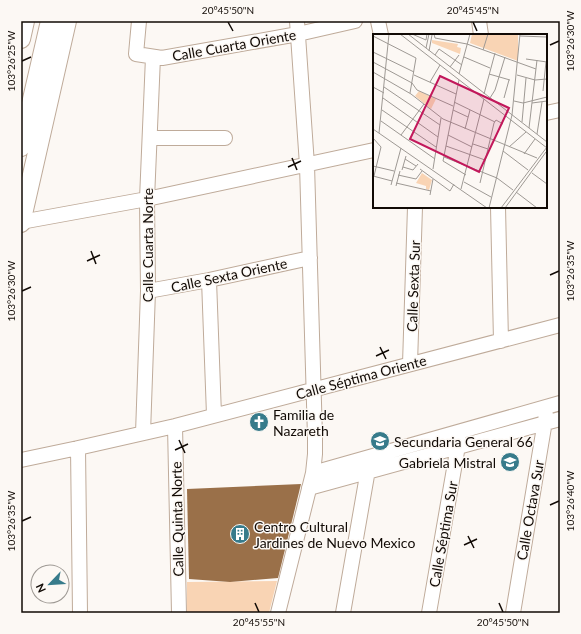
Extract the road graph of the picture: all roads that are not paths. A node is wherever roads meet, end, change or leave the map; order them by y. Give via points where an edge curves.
1 (25, 21) edge
2 (39, 21) edge
3 (50, 21) edge
4 (67, 21) edge
5 (139, 21) edge
6 (355, 21) edge
7 (378, 21) edge
8 (479, 21) edge
9 (298, 27) edge
10 (381, 34) edge
11 (481, 34) edge
12 (21, 39) edge
13 (153, 57) junction
14 (21, 96) edge
15 (560, 110) edge
16 (547, 113) edge
17 (150, 138) junction
18 (224, 138) dead end
19 (21, 147) edge
20 (373, 150) edge
21 (308, 165) junction
22 (147, 199) junction
23 (415, 208) edge
24 (498, 208) edge
25 (21, 222) edge
26 (310, 258) junction
27 (208, 280) junction
28 (148, 291) junction
29 (560, 325) edge
30 (501, 340) junction
31 (410, 364) junction
32 (314, 390) junction
33 (554, 405) edge
34 (214, 415) junction
35 (560, 419) edge
36 (545, 423) junction
37 (175, 426) junction
38 (460, 432) junction
39 (143, 433) junction
40 (458, 447) junction
41 (78, 448) junction
42 (370, 457) junction
43 (21, 460) edge
44 (368, 472) junction
45 (313, 474) junction
46 (309, 488) junction
47 (80, 613) edge
48 (179, 613) edge
49 (278, 613) edge
50 (343, 613) edge
51 (429, 613) edge
52 (512, 613) edge

1 - 12 main road
2 - 14 main road
3 - 19 main road
4 - 25 main road
5 - 13 street, Calle Cuarta Oriente via 136,54
6 - 9 street, Calle Cuarta Oriente
7 - 10 street
8 - 11 street
9 - 13 street, Calle Cuarta Oriente via 162,58
9 - 21 street
13 - 17 street, Calle Cuarta Norte
15 - 16 street
17 - 18 street
17 - 22 street, Calle Cuarta Norte
20 - 21 street
21 - 22 street
21 - 26 street
22 - 25 street
22 - 28 street, Calle Cuarta Norte
23 - 31 street, Calle Sexta Sur
24 - 30 street
26 - 27 street, Calle Sexta Oriente
26 - 32 street
27 - 28 street, Calle Sexta Oriente
27 - 34 street
28 - 39 street, Calle Cuarta Norte
29 - 30 street, Calle Séptima Oriente
30 - 31 street, Calle Séptima Oriente
31 - 32 street, Calle Séptima Oriente
32 - 34 street, Calle Séptima Oriente
32 - 45 street via 316,437
33 - 36 street, Calle Octava Sur
33 - 38 street
34 - 37 street, Calle Séptima Oriente
35 - 36 street
36 - 40 street
36 - 52 street, Calle Octava Sur
37 - 39 street, Calle Séptima Oriente
37 - 48 street, Calle Quinta Norte
38 - 40 street, Calle Séptima Sur
38 - 42 street
39 - 41 street, Calle Séptima Oriente
40 - 44 street
40 - 51 street, Calle Séptima Sur
41 - 43 street, Calle Séptima Oriente
41 - 47 street
42 - 44 street
42 - 45 street
44 - 46 street
44 - 50 street
45 - 46 street
46 - 49 street

